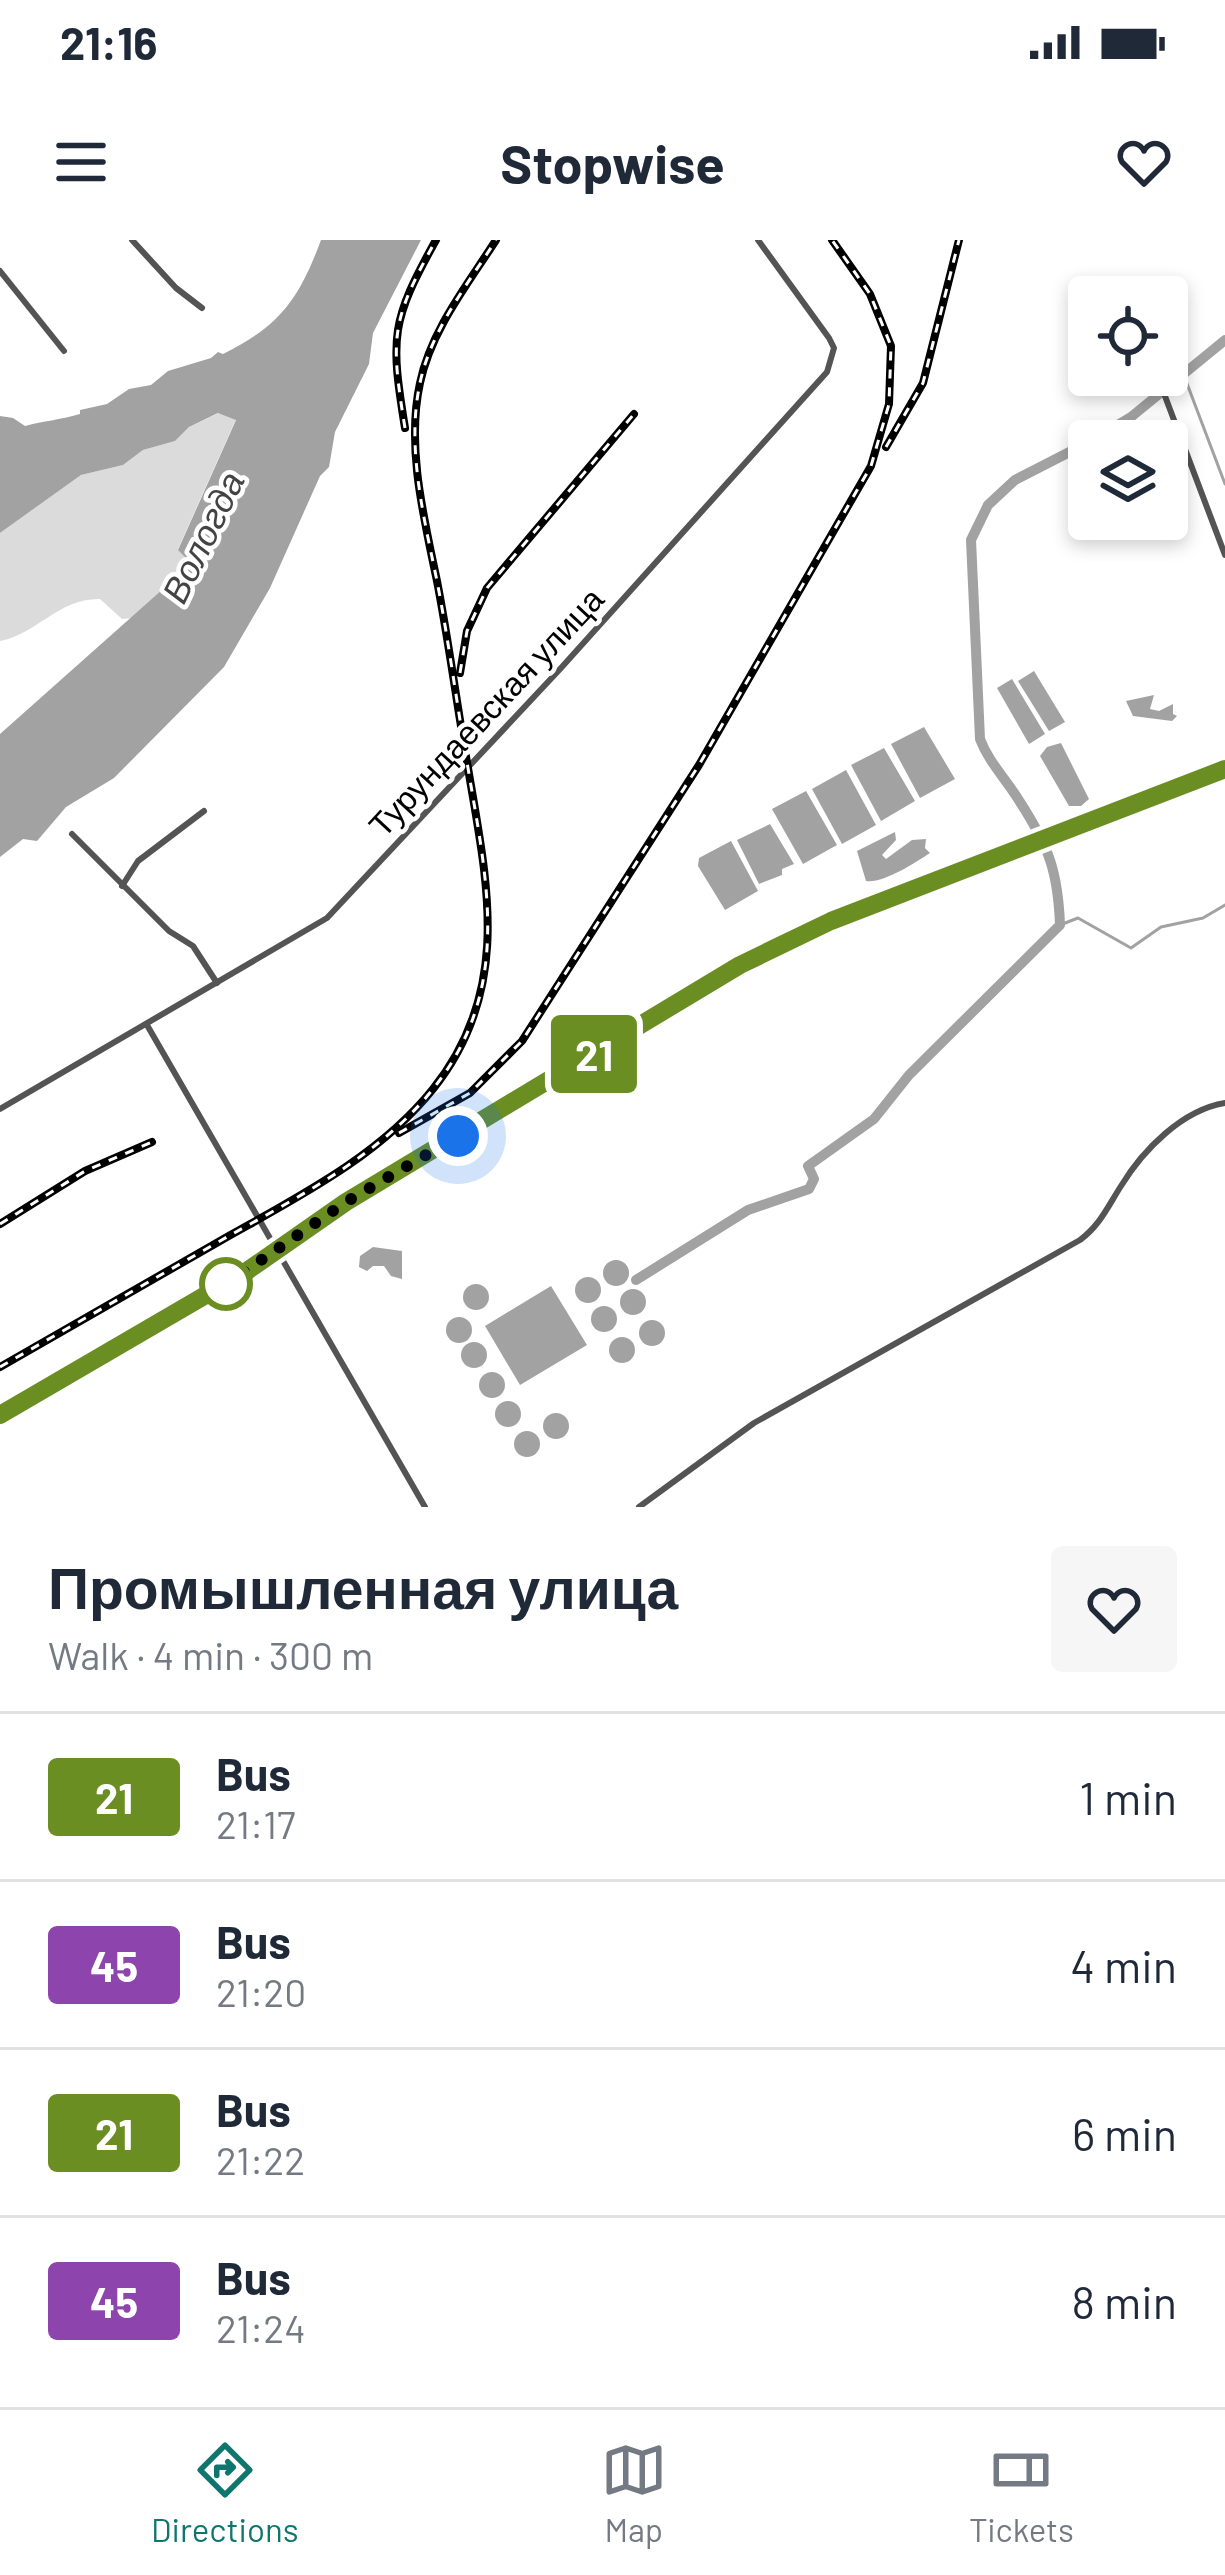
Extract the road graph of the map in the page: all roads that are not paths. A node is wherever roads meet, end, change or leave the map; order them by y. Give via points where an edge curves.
1 (132, 240) edge
2 (758, 240) edge
3 (0, 271) edge
4 (202, 308) dead end
5 (64, 351) dead end
6 (1165, 396) edge
7 (1225, 555) edge
8 (1225, 769) edge
9 (204, 811) dead end
10 (72, 834) dead end
11 (122, 886) junction
12 (218, 983) junction
13 (147, 1025) junction
14 (1225, 1103) edge
15 (0, 1109) edge
16 (277, 1251) junction
17 (0, 1415) edge
18 (425, 1507) edge
19 (639, 1507) edge

1 - 4 street
2 - 12 street, Турундаевская улица via 829,338 827,372 328,918
3 - 5 street
6 - 7 street
8 - 16 street via 831,921 740,965
9 - 11 street via 138,861
10 - 11 street
11 - 12 street via 193,946
12 - 13 street, Турундаевская улица
13 - 15 street, Турундаевская улица
13 - 16 street
14 - 19 street via 1179,1121 1080,1240 754,1424
16 - 17 street
16 - 18 street

